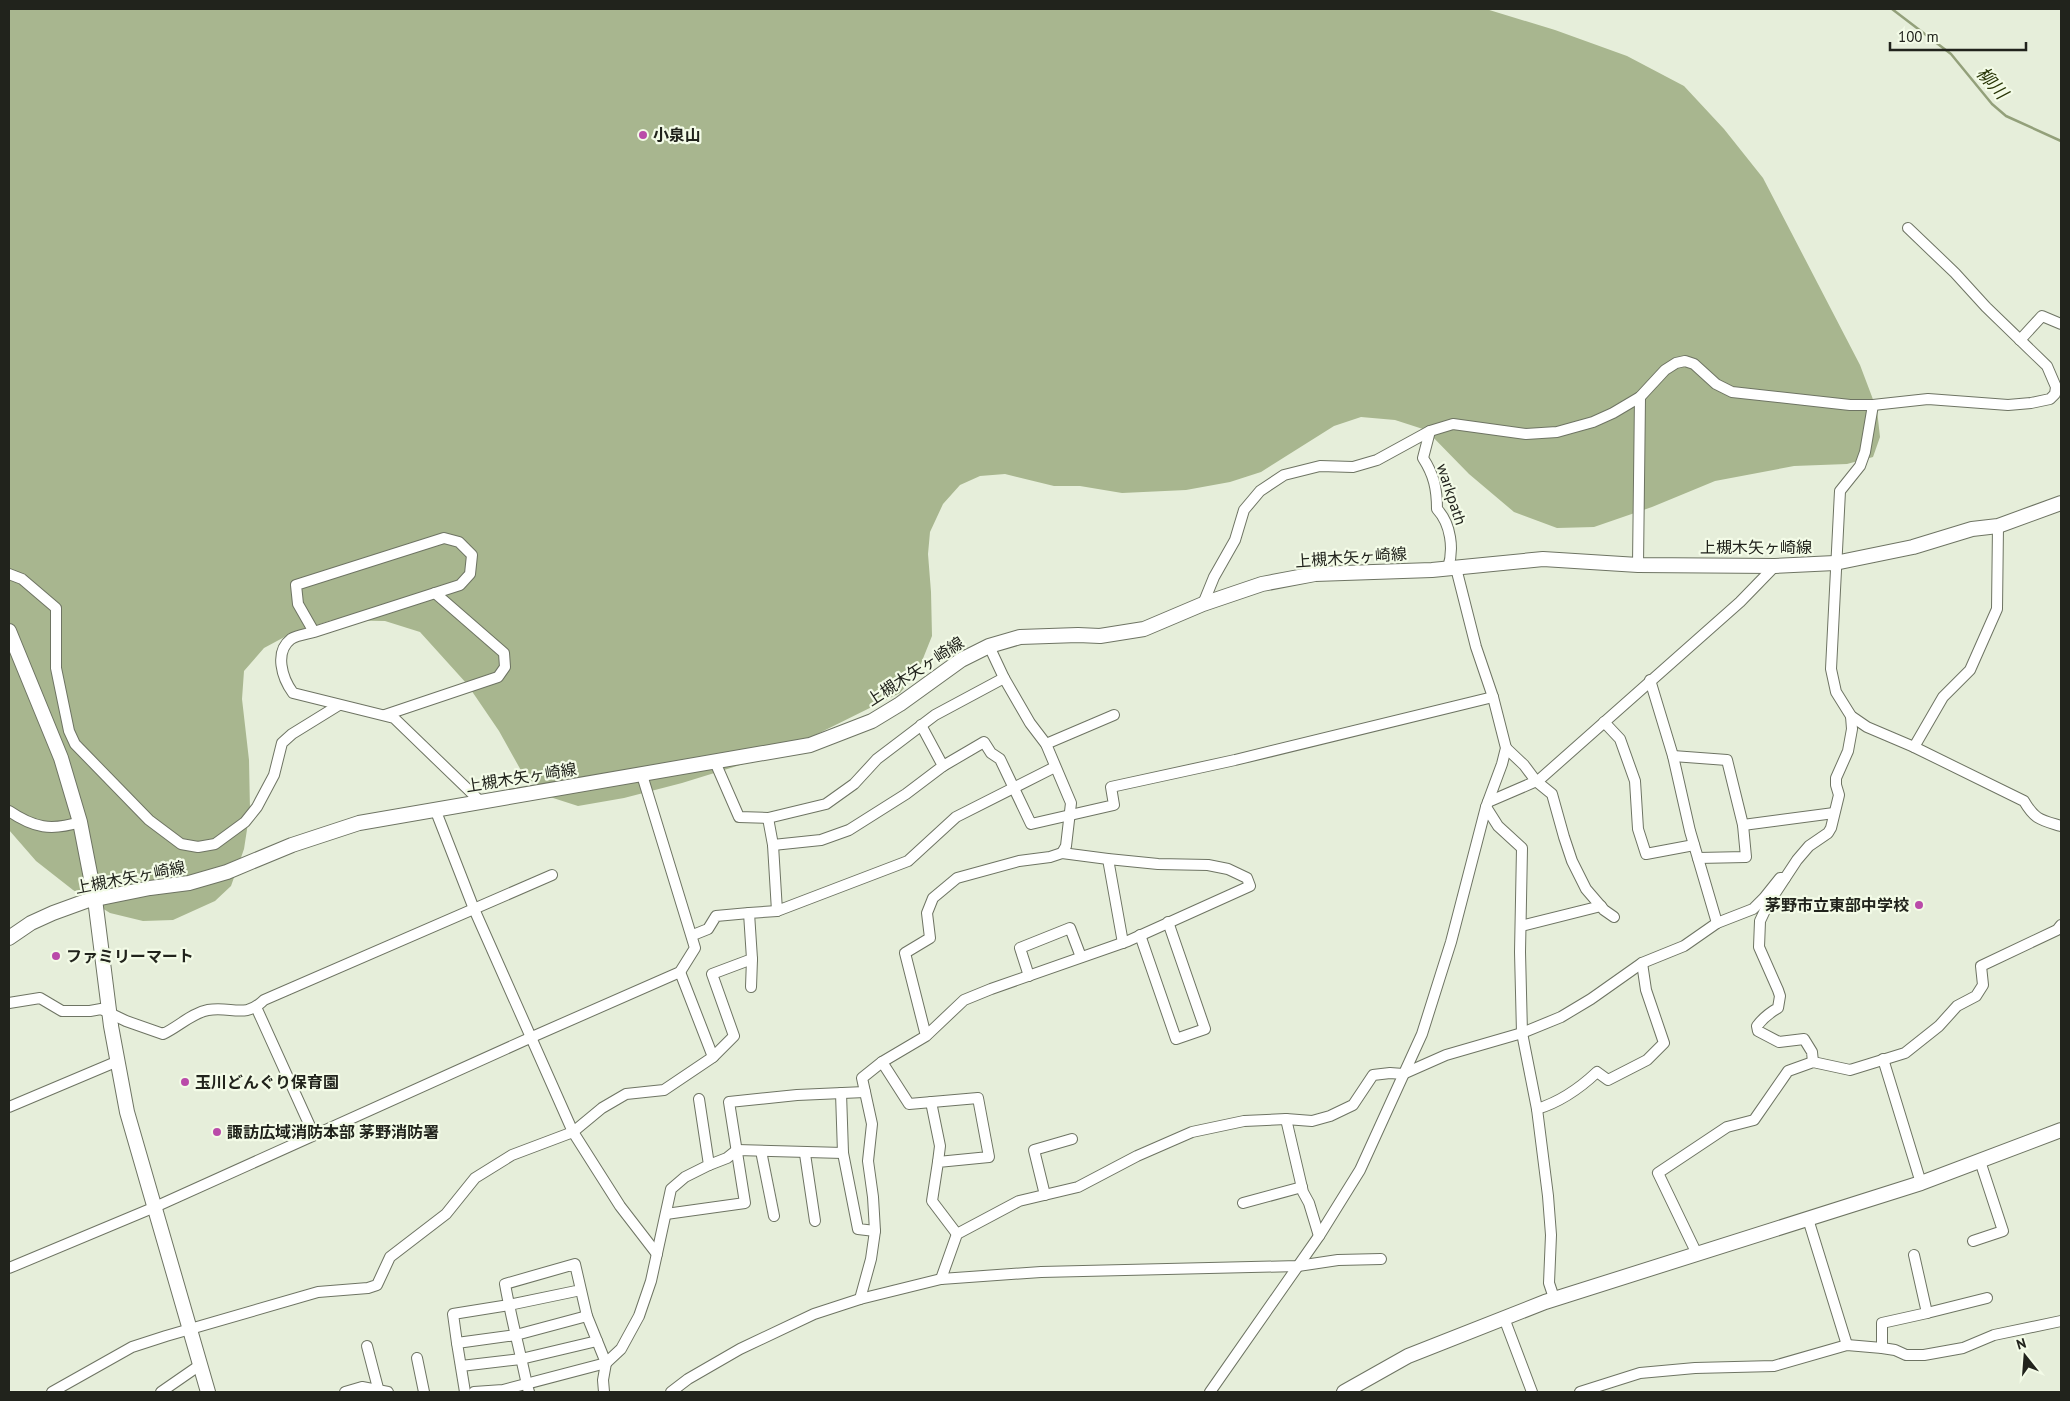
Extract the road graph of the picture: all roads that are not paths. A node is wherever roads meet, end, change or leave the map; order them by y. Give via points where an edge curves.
1 (1908, 228) dead end
2 (2061, 324) edge
3 (2020, 340) junction
4 (1640, 397) junction
5 (1873, 406) junction
6 (1430, 431) junction
7 (2061, 503) edge
8 (1998, 526) junction
9 (1835, 563) junction
10 (1638, 565) junction
11 (1775, 566) junction
12 (1452, 568) junction
13 (9, 574) edge
14 (435, 593) junction
15 (1203, 604) junction
16 (9, 631) edge
17 (314, 632) junction
18 (989, 646) junction
19 (1004, 678) junction
20 (1650, 680) junction
21 (1493, 698) junction
22 (339, 705) junction
23 (384, 715) junction
24 (1114, 715) dead end
25 (1851, 716) junction
26 (1604, 722) junction
27 (921, 725) junction
28 (1046, 744) junction
29 (1914, 747) junction
30 (1506, 748) junction
31 (1673, 756) junction
32 (715, 762) junction
33 (943, 766) junction
34 (1055, 767) junction
35 (642, 775) junction
36 (1536, 781) junction
37 (1014, 788) junction
38 (481, 802) junction
39 (1487, 805) junction
40 (435, 809) junction
41 (9, 811) edge
42 (1834, 813) junction
43 (1070, 817) junction
44 (768, 818) junction
45 (80, 822) junction
46 (1743, 825) junction
47 (2061, 826) edge
48 (773, 845) junction
49 (1694, 845) junction
50 (1062, 852) junction
51 (1698, 858) junction
52 (1108, 859) junction
53 (552, 875) dead end
54 (1785, 878) junction
55 (95, 899) junction
56 (1601, 906) junction
57 (474, 909) junction
58 (777, 910) junction
59 (749, 913) junction
60 (1614, 917) dead end
61 (1168, 922) junction
62 (1717, 924) junction
63 (2061, 925) edge
64 (1521, 926) junction
65 (11, 934) edge
66 (693, 935) junction
67 (1140, 935) junction
68 (1123, 943) junction
69 (1081, 957) junction
70 (752, 959) junction
71 (1642, 963) junction
72 (680, 972) junction
73 (1029, 976) junction
74 (751, 987) dead end
75 (9, 1003) edge
76 (256, 1007) junction
77 (110, 1011) junction
78 (1522, 1033) junction
79 (926, 1036) junction
80 (532, 1037) junction
81 (713, 1057) junction
82 (1882, 1059) junction
83 (118, 1061) junction
84 (882, 1062) junction
85 (1813, 1062) junction
86 (1403, 1074) junction
87 (865, 1092) junction
88 (841, 1093) junction
89 (699, 1099) dead end
90 (931, 1102) junction
91 (9, 1107) edge
92 (1537, 1109) junction
93 (1286, 1119) junction
94 (2061, 1130) edge
95 (573, 1132) junction
96 (314, 1135) junction
97 (1072, 1139) dead end
98 (737, 1150) junction
99 (761, 1151) junction
100 (843, 1153) junction
101 (806, 1154) junction
102 (1980, 1161) junction
103 (938, 1162) junction
104 (709, 1165) junction
105 (1921, 1183) junction
106 (1302, 1187) junction
107 (1045, 1194) junction
108 (1243, 1203) dead end
109 (155, 1207) junction
110 (666, 1214) junction
111 (774, 1216) dead end
112 (1808, 1219) junction
113 (815, 1221) dead end
114 (875, 1232) junction
115 (957, 1234) junction
116 (1319, 1236) junction
117 (1973, 1241) dead end
118 (657, 1254) junction
119 (1697, 1254) junction
120 (1914, 1255) dead end
121 (1381, 1259) dead end
122 (1298, 1266) junction
123 (9, 1268) edge
124 (941, 1279) junction
125 (581, 1290) junction
126 (1554, 1298) junction
127 (1987, 1298) dead end
128 (860, 1299) junction
129 (509, 1305) junction
130 (1927, 1313) junction
131 (587, 1316) junction
132 (1504, 1318) junction
133 (2061, 1321) edge
134 (189, 1329) junction
135 (516, 1335) junction
136 (597, 1341) junction
137 (457, 1343) junction
138 (1847, 1345) junction
139 (367, 1346) dead end
140 (1882, 1348) junction
141 (417, 1358) dead end
142 (522, 1359) junction
143 (606, 1363) junction
144 (200, 1365) junction
145 (461, 1366) junction
146 (528, 1388) edge
147 (52, 1392) edge
148 (161, 1392) edge
149 (208, 1392) edge
150 (345, 1392) edge
151 (382, 1392) edge
152 (424, 1392) edge
153 (465, 1392) edge
154 (474, 1392) edge
155 (604, 1392) edge
156 (671, 1392) edge
157 (1210, 1392) edge
158 (1344, 1392) edge
159 (1532, 1392) edge
160 (1580, 1392) edge

1 - 3 street
2 - 3 street via 2042,316
3 - 5 street via 2053,375 2056,387 2050,399 2008,405 1928,399
4 - 5 street via 1665,370 1685,361 1732,392
4 - 6 street via 1593,422 1557,432 1526,434 1453,424
4 - 10 street
5 - 9 street via 1860,466 1840,491
6 - 12 street, warkpath via 1423,458 1438,490 1438,509 1448,525
6 - 15 street via 1376,460 1353,467 1305,469 1284,475 1260,491 1244,510 1235,540
7 - 8 main road, 上槻木矢ヶ崎線
8 - 9 main road, 上槻木矢ヶ崎線 via 1972,529 1913,547
8 - 29 street via 1997,609 1970,670 1943,697
9 - 11 main road, 上槻木矢ヶ崎線
9 - 25 street via 1831,669 1836,692
10 - 11 main road, 上槻木矢ヶ崎線
10 - 12 main road, 上槻木矢ヶ崎線 via 1543,559
11 - 20 street via 1740,602
12 - 15 main road, 上槻木矢ヶ崎線 via 1315,574 1262,584
12 - 21 street, warkpath
13 - 22 street via 22,579 56,608 56,668 68,731 75,744 149,820 182,844 198,847 215,844 244,822 257,807 274,775 282,743
14 - 17 street
14 - 17 street via 460,585 470,574 472,556 459,542 444,538 296,585 298,604
14 - 23 street via 504,653 505,667 498,677
15 - 18 main road, 上槻木矢ヶ崎線 via 1144,628 1100,636 1020,637
16 - 45 main road via 60,758
17 - 22 street via 292,638 283,648 282,668 287,684 293,693
18 - 19 street
18 - 32 main road, 上槻木矢ヶ崎線 via 961,660 900,704 849,731 810,745
19 - 27 street
19 - 28 street
20 - 26 street
20 - 31 street
21 - 30 street, warkpath
21 - 43 street via 1110,787 1114,805
22 - 23 street
23 - 38 street via 394,718
24 - 28 street
25 - 29 street via 1867,727
25 - 42 street via 1848,750 1836,778 1839,795
26 - 36 street
26 - 49 street via 1620,739 1635,781 1638,829 1646,854
27 - 33 street
27 - 44 street via 877,759 854,784 826,804
28 - 34 street
29 - 47 street via 2024,801 2037,819
30 - 36 street
30 - 39 street
31 - 46 street via 1727,760
31 - 49 street
32 - 35 main road, 上槻木矢ヶ崎線
32 - 44 street via 739,817
33 - 37 street via 984,742 1000,759
33 - 48 street via 849,830 821,840
34 - 37 street
34 - 43 street via 1071,803
35 - 38 main road, 上槻木矢ヶ崎線
35 - 66 street
36 - 39 street
36 - 56 street via 1552,794 1572,861 1586,889
37 - 43 street via 1031,824
37 - 58 street via 956,817 908,861
38 - 40 main road, 上槻木矢ヶ崎線
39 - 64 street via 1498,826 1522,848
39 - 86 street via 1452,942 1422,1034
40 - 55 main road, 上槻木矢ヶ崎線 via 359,823 189,883
40 - 57 street
41 - 45 street via 34,826 46,828
42 - 46 street
42 - 54 street via 1828,833 1809,846
43 - 50 street via 1066,846
44 - 48 street
45 - 55 main road
46 - 51 street via 1746,857
48 - 58 street
49 - 51 street
50 - 52 street
50 - 79 street via 957,878 933,898 927,913 930,938 905,953
51 - 62 street
52 - 61 street via 1208,865 1228,869 1247,878 1250,886
52 - 68 street
53 - 57 street
54 - 62 street via 1780,878 1753,909
54 - 85 street via 1760,920 1759,947 1780,996 1778,1008 1757,1026 1758,1030 1779,1042 1804,1039 1812,1052
55 - 65 main road, 上槻木矢ヶ崎線 via 53,913
55 - 77 main road
56 - 60 street
56 - 64 street
57 - 76 street via 264,1000
57 - 80 street
58 - 59 street
59 - 66 street via 716,916 708,929
59 - 70 street
61 - 67 street
61 - 67 street via 1205,1029 1176,1039
62 - 71 street via 1684,946
63 - 82 street via 2057,930 1981,966 1982,986 1976,996 1958,1006 1905,1053
64 - 78 street
66 - 72 street via 696,948
67 - 68 street
68 - 69 street
69 - 73 street
69 - 73 street via 1070,928 1020,948
70 - 74 street
70 - 81 street via 712,974 734,1036
71 - 78 street via 1561,1017
71 - 92 street via 1646,990 1664,1043 1647,1060 1608,1080 1597,1072 1554,1103
72 - 80 street
72 - 81 street
73 - 79 street via 964,1000
75 - 77 street via 40,998 62,1010
76 - 77 street via 247,1011 207,1010 163,1034
76 - 96 street
77 - 83 main road
78 - 86 street via 1446,1055
78 - 92 street
79 - 84 street
80 - 95 street
80 - 96 street
81 - 95 street via 664,1090 626,1094 602,1108
82 - 85 street via 1850,1070
82 - 105 street
83 - 91 street
83 - 109 main road via 127,1112
84 - 87 street via 862,1078
84 - 90 street via 909,1104
85 - 119 street via 1788,1071 1754,1120 1727,1127 1658,1173
86 - 93 street via 1373,1076 1353,1106 1330,1116 1312,1121
86 - 116 street via 1360,1170
87 - 88 street
87 - 114 street via 872,1124 868,1162
88 - 98 street via 729,1102
88 - 100 street
89 - 104 street
90 - 103 street via 940,1146
90 - 103 street via 978,1098 988,1157
92 - 126 street via 1551,1235 1548,1283
93 - 106 street
93 - 107 street via 1244,1121 1192,1132 1078,1187
94 - 102 main road
95 - 118 street via 620,1206
95 - 134 street via 512,1155 474,1178 446,1214 390,1257 378,1285 318,1292
96 - 109 street
97 - 107 street via 1034,1150
98 - 99 street
98 - 104 street
98 - 110 street via 745,1203
99 - 101 street
99 - 111 street
100 - 101 street
100 - 114 street via 858,1229
101 - 113 street
102 - 105 main road
102 - 117 street via 2002,1231
103 - 115 street via 932,1201
104 - 110 street via 685,1177 671,1189
105 - 112 main road
106 - 108 street
106 - 116 street
107 - 115 street via 1019,1201
109 - 123 street
109 - 134 main road
110 - 118 street
112 - 119 main road
112 - 138 street
114 - 128 street via 872,1259
115 - 124 street
116 - 122 street
118 - 143 street via 640,1316 621,1349
119 - 126 main road
120 - 130 street
121 - 122 street via 1338,1260
122 - 124 street via 1041,1272
122 - 157 street
124 - 128 street
125 - 129 street
125 - 129 street via 575,1264 505,1284
125 - 131 street
126 - 132 main road
127 - 130 street
128 - 156 street via 814,1314 767,1335
129 - 135 street
129 - 137 street via 453,1314
130 - 140 street via 1882,1323
131 - 135 street
131 - 136 street
132 - 158 main road via 1408,1356
132 - 159 street
133 - 140 street via 1994,1334 1963,1348 1924,1355 1906,1355
134 - 144 main road
134 - 147 street via 132,1347
135 - 137 street
135 - 142 street
136 - 142 street
136 - 143 street
137 - 145 street
138 - 140 street
138 - 160 street via 1774,1366 1640,1373
139 - 151 street
141 - 152 street
142 - 145 street
142 - 146 street
143 - 146 street
143 - 155 street
144 - 148 street
144 - 149 main road
145 - 153 street
146 - 154 street
150 - 151 street via 362,1387

